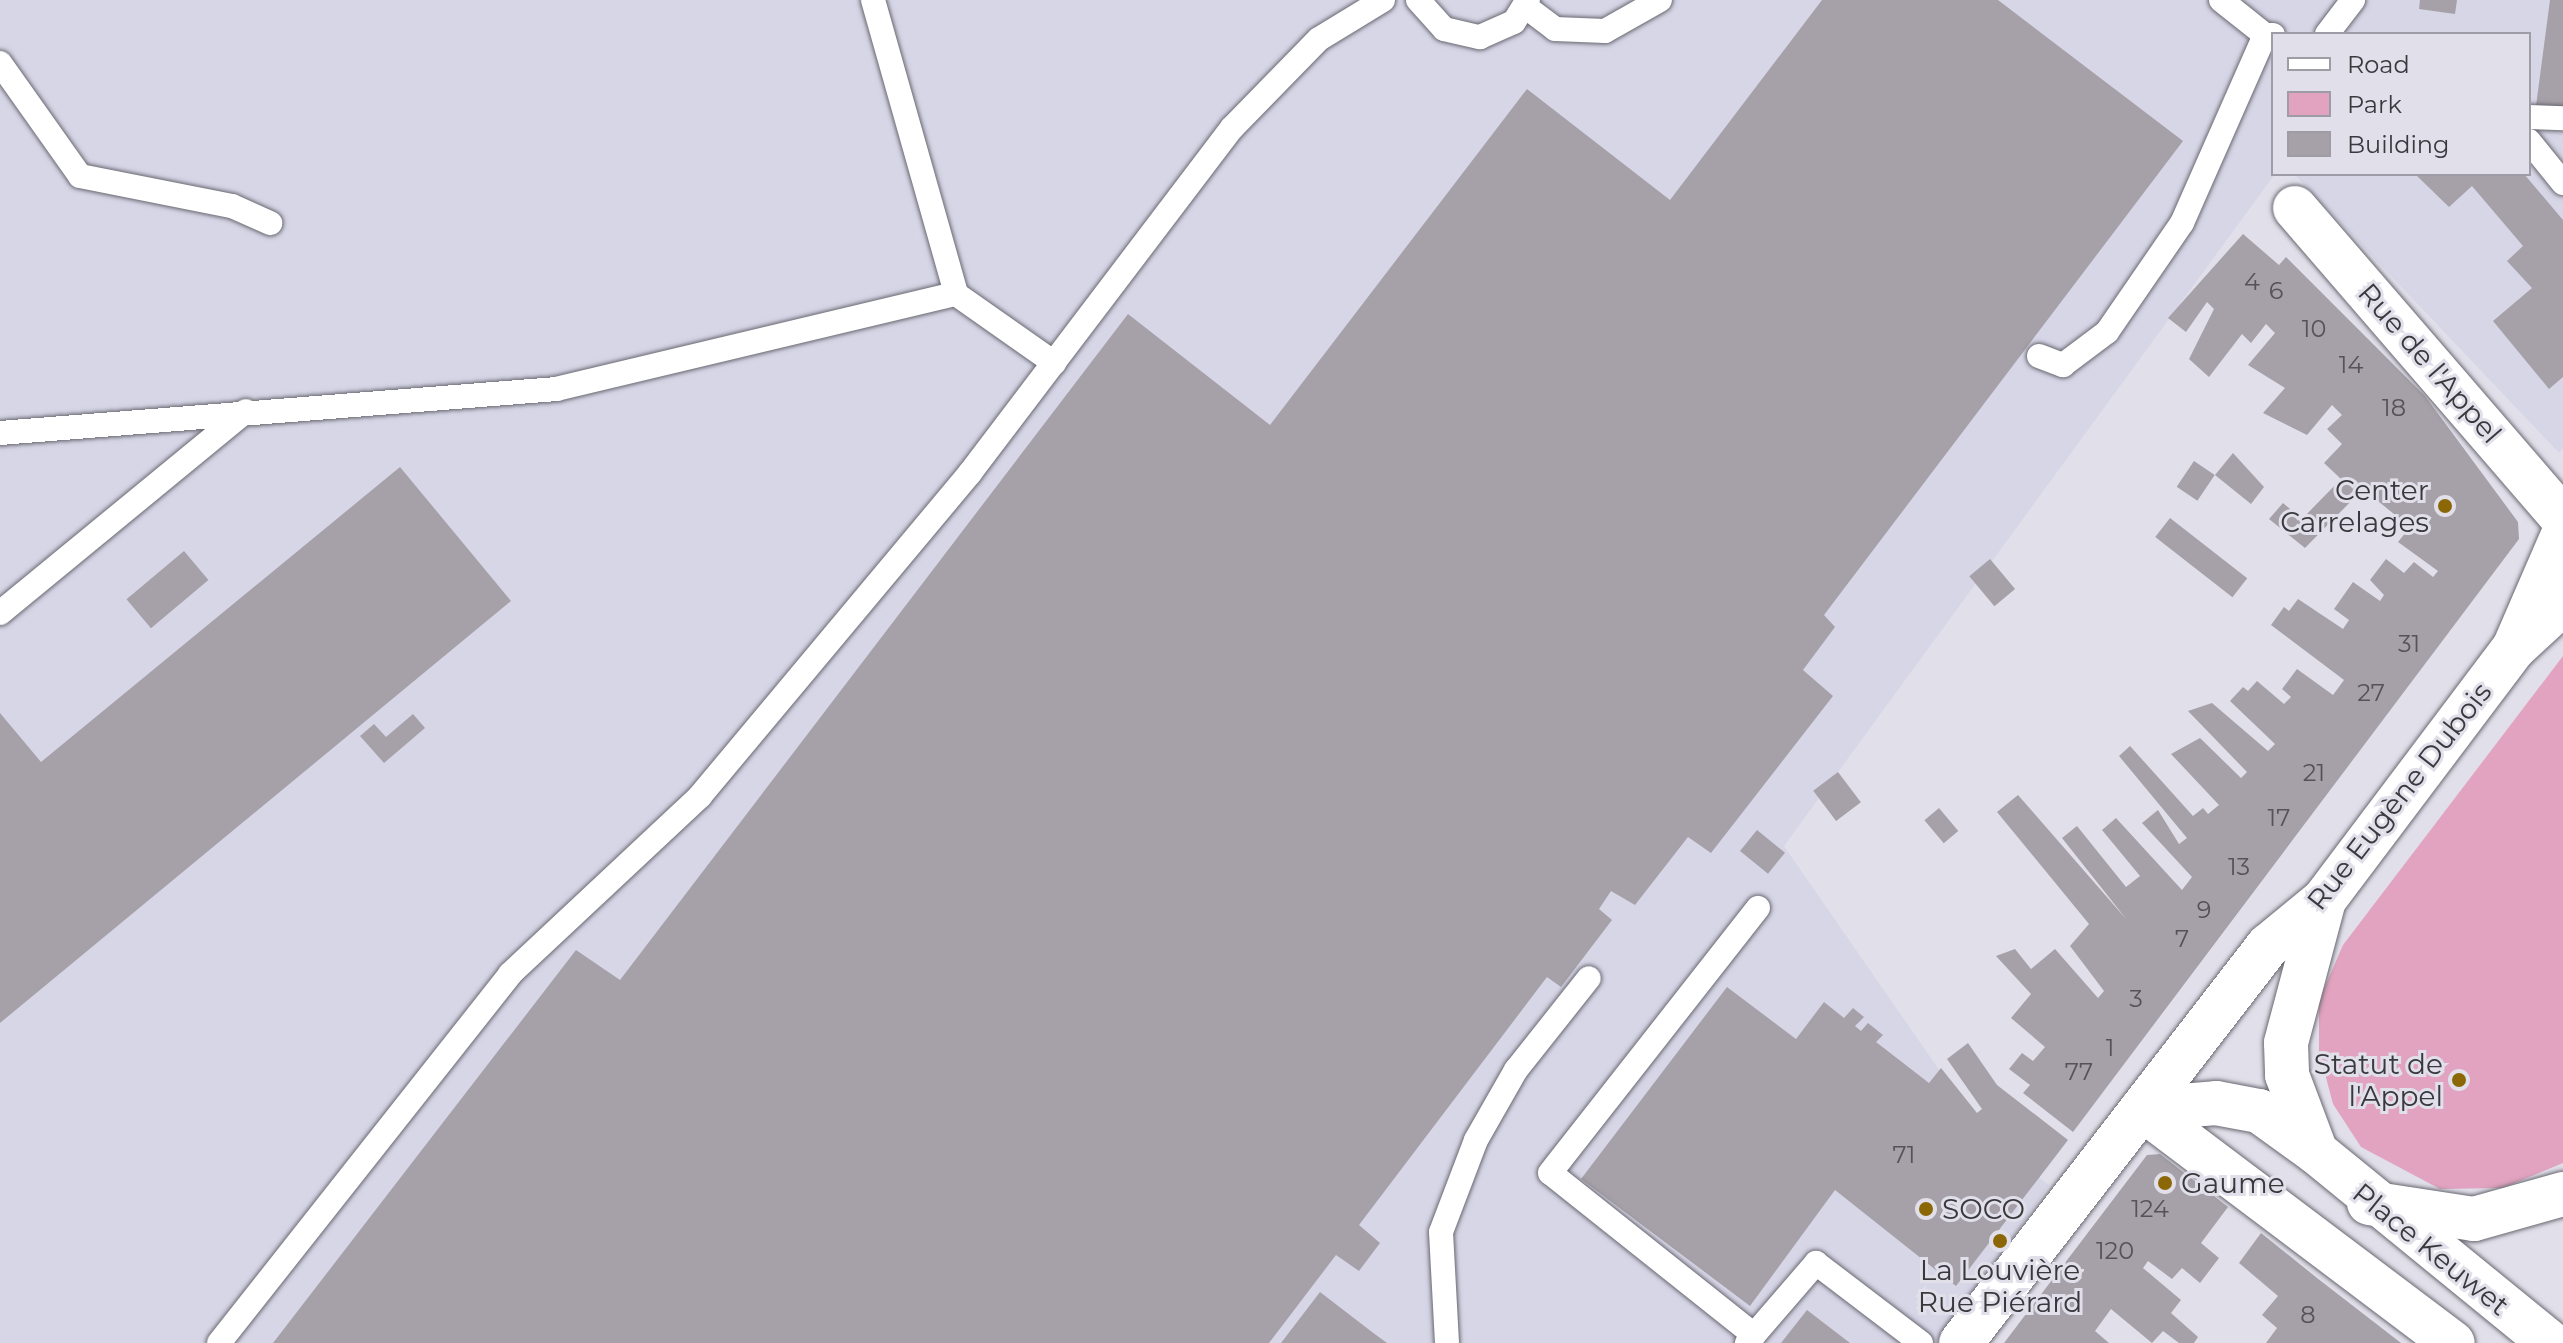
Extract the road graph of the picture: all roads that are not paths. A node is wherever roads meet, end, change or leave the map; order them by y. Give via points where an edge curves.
1 (873, 0) edge
2 (1383, 0) edge
3 (1418, 0) edge
4 (1660, 0) edge
5 (2221, 0) edge
6 (2353, 0) edge
7 (1527, 3) edge
8 (2329, 32) edge
9 (2269, 35) edge
10 (3, 73) edge
11 (2531, 117) edge
12 (2563, 118) edge
13 (2531, 143) edge
14 (2563, 183) edge
15 (2295, 208) dead end
16 (270, 223) dead end
17 (956, 294) junction
18 (2039, 356) dead end
19 (1054, 363) junction
20 (246, 411) junction
21 (0, 433) edge
22 (2563, 519) edge
23 (2563, 535) edge
24 (2563, 603) edge
25 (0, 613) edge
26 (2514, 648) junction
27 (2324, 900) junction
28 (1758, 908) dead end
29 (1589, 978) dead end
30 (2142, 1109) junction
31 (2316, 1152) junction
32 (2563, 1194) edge
33 (2369, 1203) junction
34 (1750, 1339) edge
35 (219, 1343) edge
36 (1447, 1343) edge
37 (1921, 1343) edge
38 (1961, 1343) edge
39 (2453, 1343) edge
40 (2550, 1343) edge

1 - 17 lane
2 - 19 lane via 1319,39 1232,128
3 - 7 lane via 1444,29 1480,37 1514,22
4 - 7 lane via 1605,31 1555,29
5 - 9 lane
6 - 8 lane
9 - 18 lane via 2182,223 2107,332 2063,365
10 - 16 lane via 80,176 232,206
11 - 12 lane
13 - 14 lane
15 - 22 main road, Rue de l'Appel
17 - 19 lane
17 - 20 lane via 556,389
19 - 35 lane via 700,796 510,974
20 - 21 lane
20 - 25 lane
23 - 26 main road, Rue Eugène Dubois
24 - 26 main road
26 - 27 main road, Rue Eugène Dubois
27 - 30 main road, Rue Eugène Dubois via 2268,946
27 - 31 main road, Place Keuwet via 2286,1043 2287,1075
28 - 34 lane via 1550,1173
29 - 36 lane via 1516,1070 1476,1140 1441,1232
30 - 31 main road, Place Keuwet via 2216,1103 2259,1111
30 - 38 main road, Rue Eugène Dubois
30 - 39 main road
31 - 33 main road, Place Keuwet
32 - 33 main road via 2474,1219
33 - 40 main road, Place Keuwet
34 - 37 lane via 1816,1263

